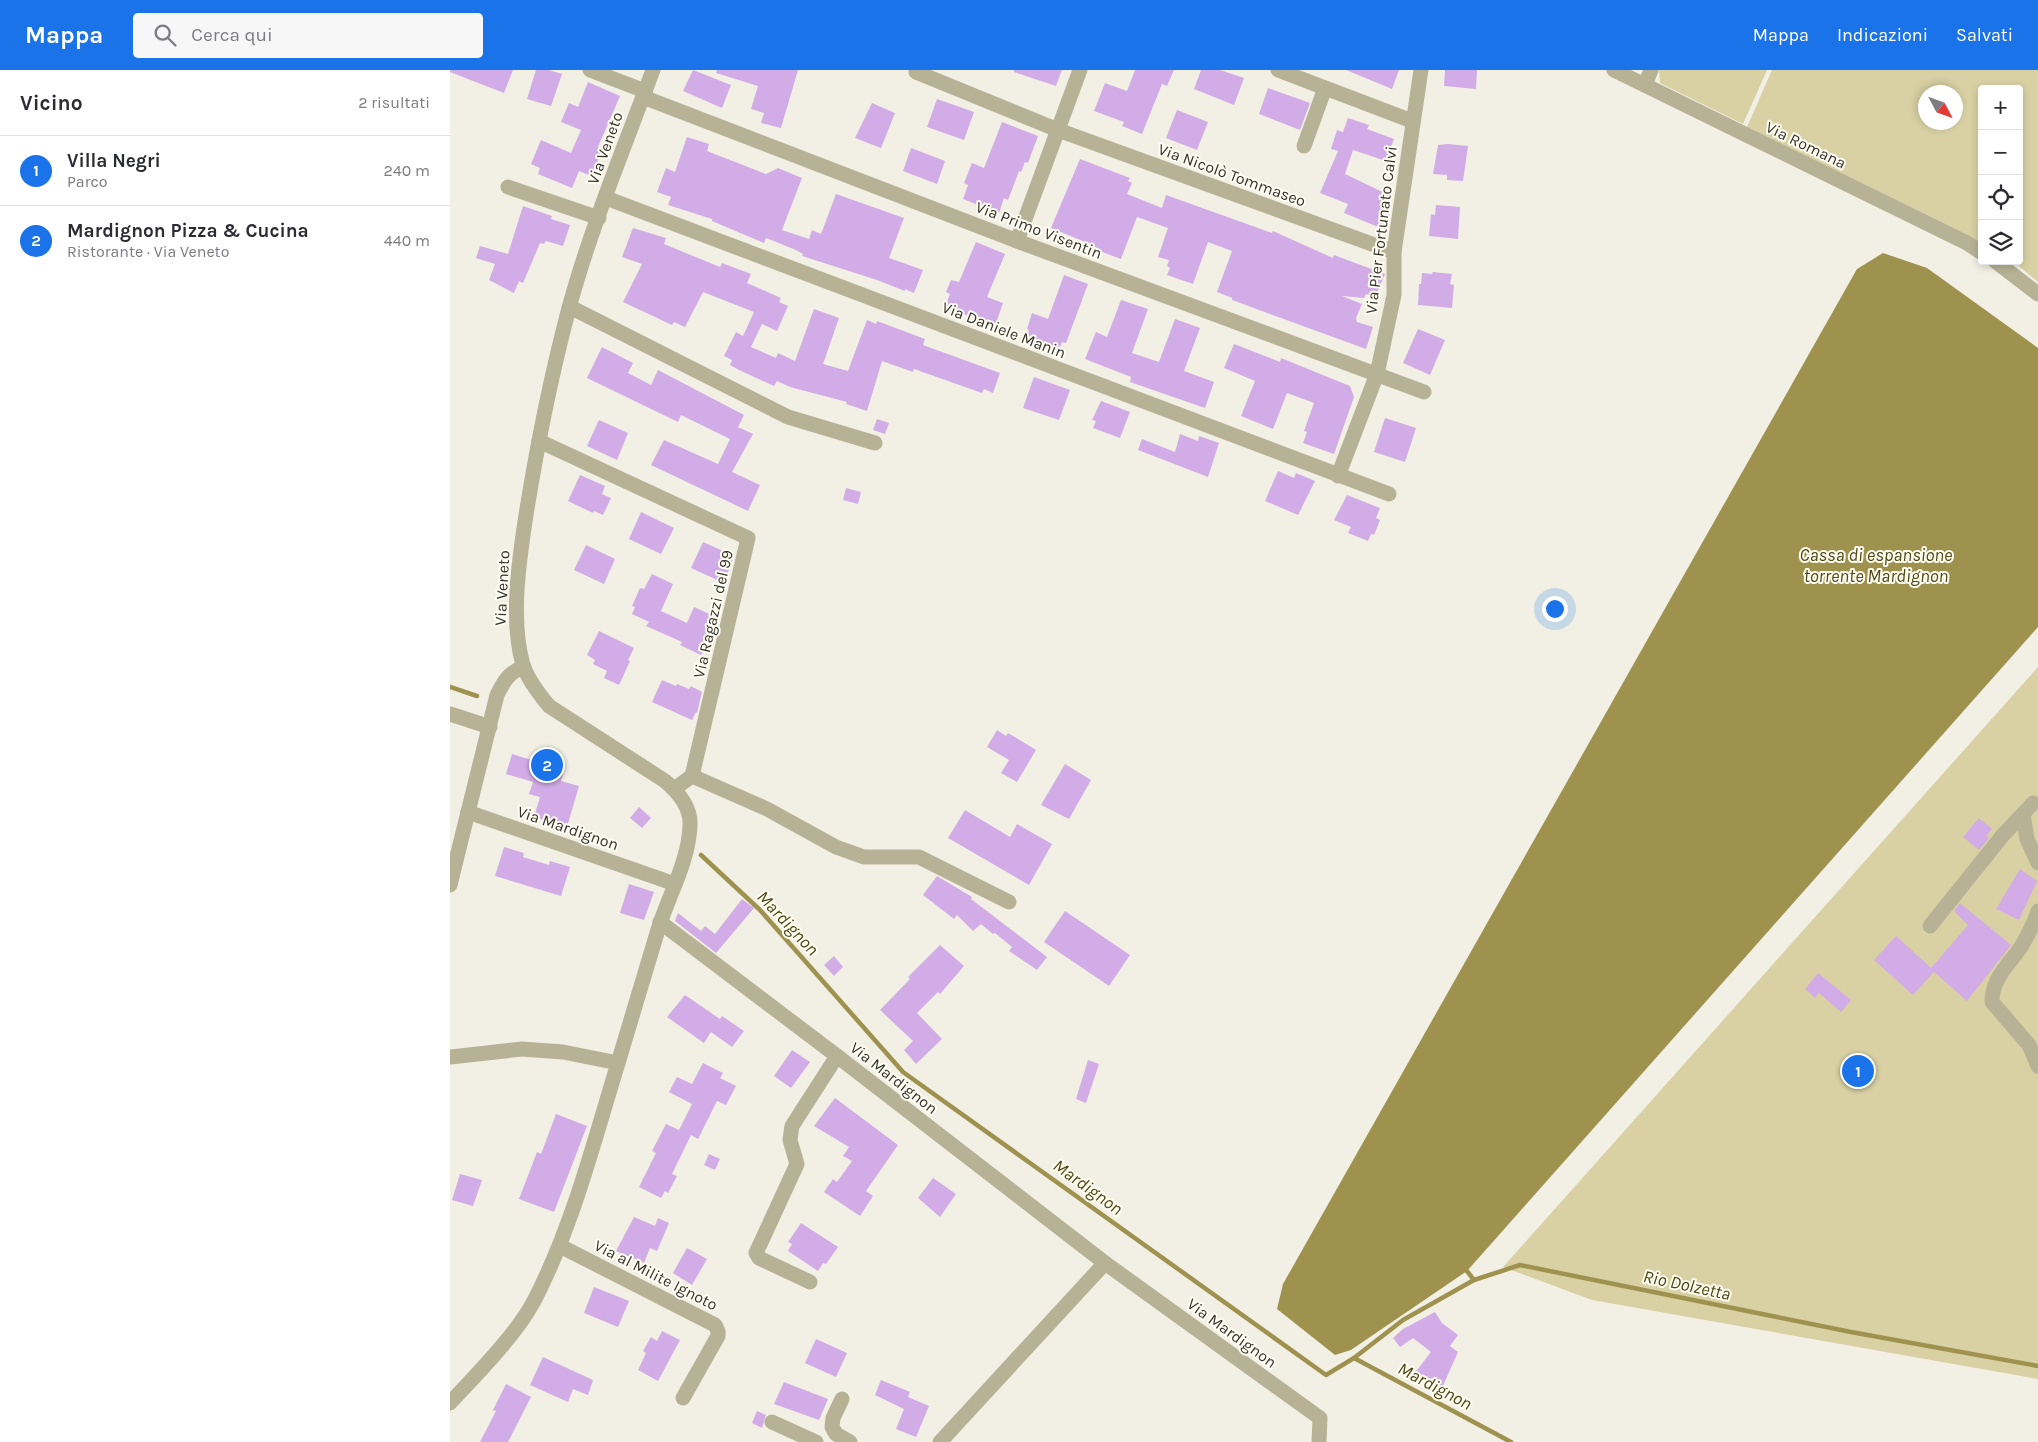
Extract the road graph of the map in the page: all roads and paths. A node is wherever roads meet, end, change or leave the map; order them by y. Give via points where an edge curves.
1 (590, 70) edge
2 (653, 70) edge
3 (1080, 70) edge
4 (1278, 70) edge
5 (1421, 70) edge
6 (1614, 70) edge
7 (1651, 70) edge
8 (916, 72) dead end
9 (1645, 84) junction
10 (1325, 88) junction
11 (644, 94) junction
12 (1412, 121) junction
13 (1058, 130) junction
14 (1304, 146) dead end
15 (508, 187) dead end
16 (606, 198) junction
17 (599, 218) junction
18 (1017, 241) junction
19 (1978, 251) edge
20 (1394, 252) junction
21 (2000, 265) edge
22 (2038, 294) edge
23 (570, 307) junction
24 (1377, 374) junction
25 (1424, 392) dead end
26 (539, 441) junction
27 (875, 444) dead end
28 (1338, 476) junction
29 (1389, 494) dead end
30 (524, 667) junction
31 (450, 714) edge
32 (490, 727) junction
33 (692, 776) junction
34 (674, 789) junction
35 (2033, 805) edge
36 (468, 812) junction
37 (2038, 863) edge
38 (452, 865) edge
39 (675, 884) junction
40 (450, 885) edge
41 (1009, 902) dead end
42 (2038, 911) edge
43 (660, 922) junction
44 (1930, 926) dead end
45 (837, 1056) junction
46 (450, 1057) edge
47 (618, 1063) junction
48 (2038, 1066) edge
49 (560, 1246) junction
50 (1104, 1263) junction
51 (810, 1282) dead end
52 (683, 1398) dead end
53 (842, 1398) dead end
54 (450, 1404) edge
55 (772, 1422) dead end
56 (816, 1442) edge
57 (850, 1442) edge
58 (940, 1442) edge
59 (1319, 1442) edge

1 - 11 street
2 - 11 street, Via Veneto
3 - 13 street
4 - 10 street
5 - 12 street, Via Pier Fortunato Calvi
6 - 9 street, Via Romana
7 - 9 street
8 - 13 street, Via Nicolò Tommaseo
9 - 19 street, Via Romana
10 - 12 street
10 - 14 street
11 - 16 street, Via Veneto
11 - 18 street, Via Primo Visentin
12 - 20 street, Via Pier Fortunato Calvi
13 - 18 street
13 - 20 street, Via Nicolò Tommaseo
15 - 17 street
16 - 17 street, Via Veneto
16 - 28 street, Via Daniele Manin
17 - 23 street, Via Veneto
18 - 24 street, Via Primo Visentin
20 - 24 street, Via Pier Fortunato Calvi via 1394,295
21 - 22 street
23 - 26 street, Via Veneto
23 - 27 street via 788,417
24 - 25 street, Via Primo Visentin
24 - 28 street, Via Pier Fortunato Calvi
26 - 30 street, Via Veneto via 522,539 516,618
26 - 33 street, Via Ragazzi del 99 via 748,538
28 - 29 street, Via Daniele Manin
30 - 32 street via 514,670 504,680
30 - 34 street, Via Veneto via 549,706
31 - 32 street
32 - 36 street
33 - 34 street
33 - 41 street via 767,809 836,847 864,857 919,857
34 - 39 street, Via Veneto via 688,810 690,825
35 - 37 street via 2027,839
35 - 44 street via 2003,835
36 - 38 street
36 - 39 street, Via Mardignon
38 - 40 street
39 - 43 street
42 - 48 street via 2020,947 1999,974 1992,989 1992,1002 2029,1045
43 - 45 street, Via Mardignon
43 - 47 street
45 - 50 street, Via Mardignon
45 - 51 street via 792,1126 790,1140 797,1164 756,1253 759,1258
46 - 47 street via 522,1049 564,1052
47 - 49 street
49 - 52 street, Via al Milite Ignoto via 715,1325 718,1336
49 - 54 street via 532,1304 496,1353
50 - 58 street
50 - 59 street, Via Mardignon via 1320,1418
53 - 57 street via 832,1427 836,1434
55 - 56 street

